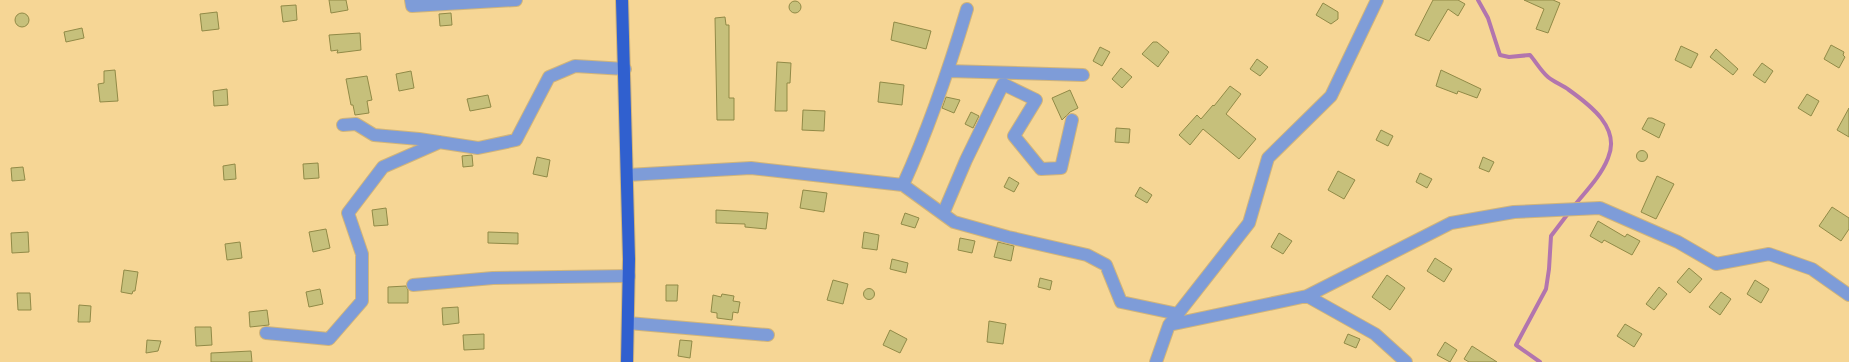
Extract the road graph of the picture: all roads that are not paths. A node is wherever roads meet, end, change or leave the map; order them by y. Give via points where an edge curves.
1 (411, 0) edge
2 (516, 0) edge
3 (622, 0) edge
4 (1377, 0) edge
5 (967, 9) dead end
6 (625, 69) junction
7 (948, 71) junction
8 (1084, 75) dead end
9 (1072, 120) dead end
10 (343, 125) dead end
11 (440, 142) junction
12 (627, 175) junction
13 (904, 185) junction
14 (942, 214) junction
15 (629, 276) junction
16 (413, 285) dead end
17 (1849, 295) edge
18 (1307, 296) junction
19 (1178, 314) junction
20 (628, 323) junction
21 (1170, 325) junction
22 (266, 333) dead end
23 (768, 335) dead end
24 (627, 362) edge
25 (1156, 362) edge
26 (1406, 362) edge

1 - 2 street via 412,6
3 - 6 main road
4 - 19 street via 1331,96 1268,158 1249,223
5 - 7 street
6 - 11 street via 575,66 549,78 516,140 478,148
6 - 12 main road
7 - 8 street
7 - 13 street
9 - 14 street via 1061,168 1041,169 1014,136 1036,100 1003,84
10 - 11 street via 356,124 374,135
11 - 22 street via 382,168 348,213 362,254 362,301 329,339
12 - 13 street via 751,168
12 - 15 main road
13 - 14 street
14 - 19 street via 954,222 1087,255 1106,265 1122,302
15 - 16 street via 494,278
15 - 20 main road
17 - 18 street via 1812,269 1769,254 1716,264 1678,242 1600,208 1514,212 1451,222
18 - 21 street
18 - 26 street via 1375,334
19 - 21 street
20 - 23 street
20 - 24 main road
21 - 25 street

